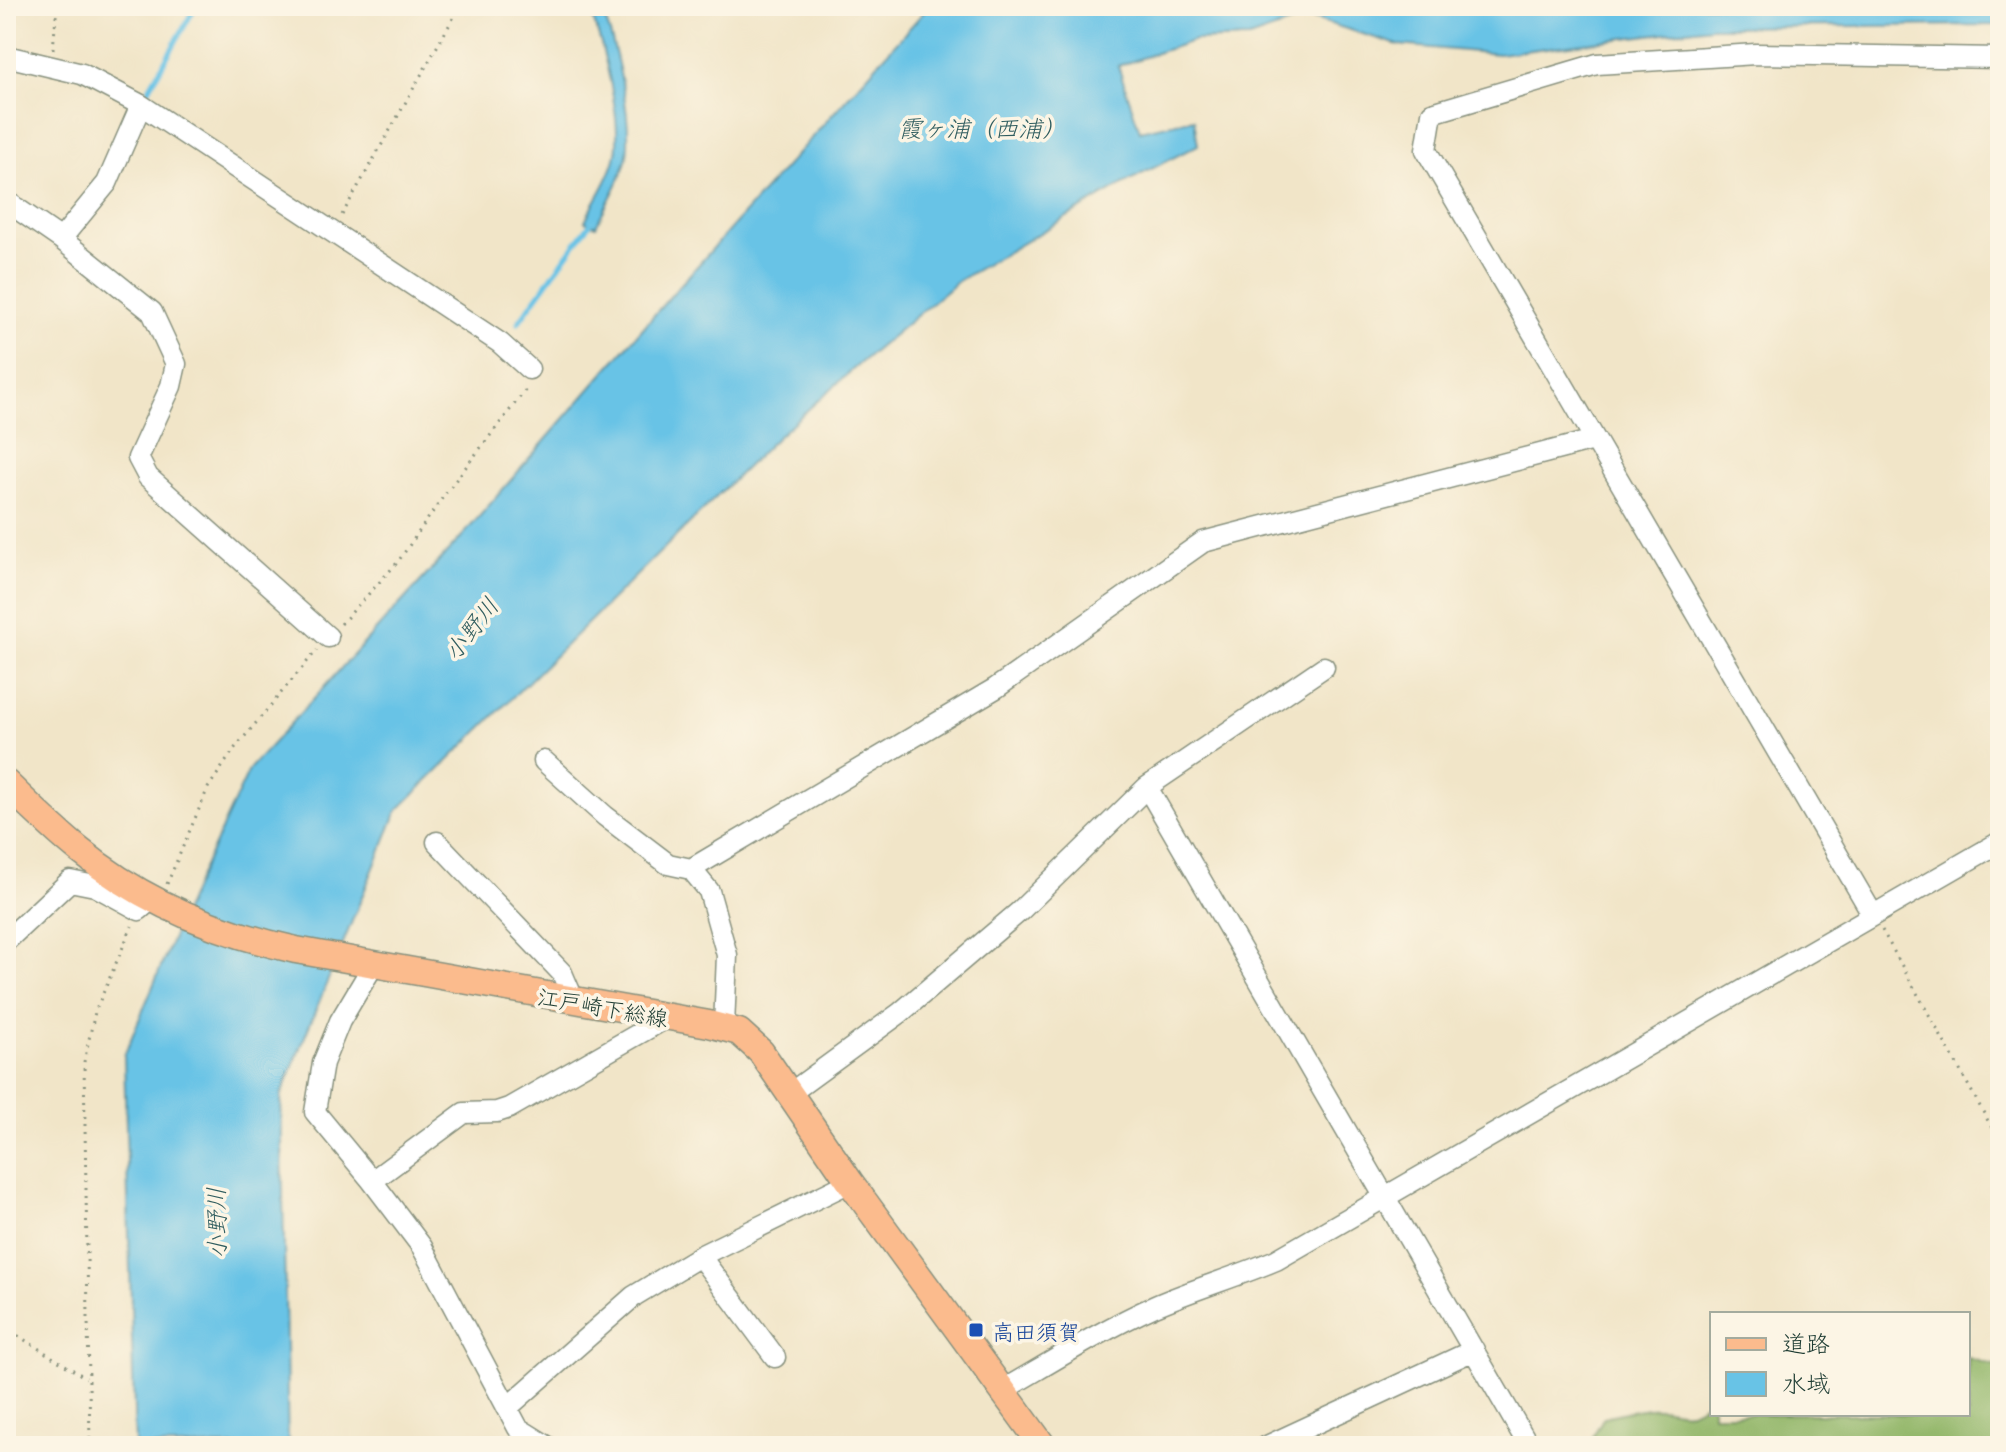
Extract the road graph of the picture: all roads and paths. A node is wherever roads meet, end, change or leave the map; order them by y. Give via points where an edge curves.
1 (57, 6) edge
2 (460, 6) edge
3 (6, 56) edge
4 (2000, 58) edge
5 (52, 65) junction
6 (141, 105) junction
7 (6, 201) edge
8 (332, 232) junction
9 (61, 239) junction
10 (529, 369) joint
11 (1594, 440) junction
12 (328, 637) junction
13 (1324, 667) dead end
14 (544, 761) dead end
15 (6, 783) edge
16 (1147, 787) junction
17 (437, 842) dead end
18 (2000, 842) edge
19 (691, 869) junction
20 (157, 903) junction
21 (1873, 915) junction
22 (6, 941) edge
23 (368, 963) junction
24 (574, 1001) junction
25 (668, 1017) junction
26 (724, 1027) junction
27 (789, 1094) junction
28 (2000, 1169) edge
29 (372, 1181) junction
30 (850, 1182) junction
31 (1384, 1196) junction
32 (700, 1256) junction
33 (6, 1325) edge
34 (1474, 1350) junction
35 (775, 1357) dead end
36 (88, 1378) junction
37 (1003, 1390) junction
38 (507, 1408) junction
39 (90, 1446) edge
40 (547, 1446) edge
41 (1043, 1446) edge
42 (1267, 1446) edge
43 (1529, 1446) edge

1 - 5 path
2 - 8 path
3 - 5 street
4 - 11 street via 1756,54 1597,64 1432,113 1426,150
5 - 6 street via 82,74
6 - 8 street
6 - 9 street via 107,183
7 - 9 street
8 - 10 street via 500,343
9 - 12 street via 152,312 176,364 138,458 148,477
10 - 12 path via 527,388 397,563
11 - 19 street via 1203,542 996,688
11 - 21 street
12 - 20 path via 208,788
13 - 16 street
14 - 19 street via 668,864
15 - 20 main road, 江戸崎下総線 via 81,851
16 - 27 street via 1020,911 900,1013
16 - 31 street
17 - 24 street via 562,973
18 - 21 street
19 - 26 street via 709,891 727,955
20 - 22 street via 139,910 95,886 70,881
20 - 23 main road, 江戸崎下総線 via 268,944
20 - 36 path via 139,910 95,1012 84,1062
21 - 28 path via 1997,1137
21 - 31 street
23 - 24 main road, 江戸崎下総線
23 - 29 street via 323,1063 315,1112
24 - 25 main road, 江戸崎下総線
25 - 26 main road, 江戸崎下総線
25 - 29 street via 509,1108 464,1113
26 - 27 main road, 江戸崎下総線 via 750,1040
27 - 30 main road, 江戸崎下総線
29 - 38 street via 422,1247
30 - 32 street
30 - 37 main road, 江戸崎下総線
31 - 34 street
31 - 37 street via 1276,1260 1107,1328
32 - 35 street
32 - 38 street via 634,1296
33 - 36 path
34 - 42 street
34 - 43 street
36 - 39 path
37 - 41 main road, 江戸崎下総線
38 - 40 street via 518,1428

